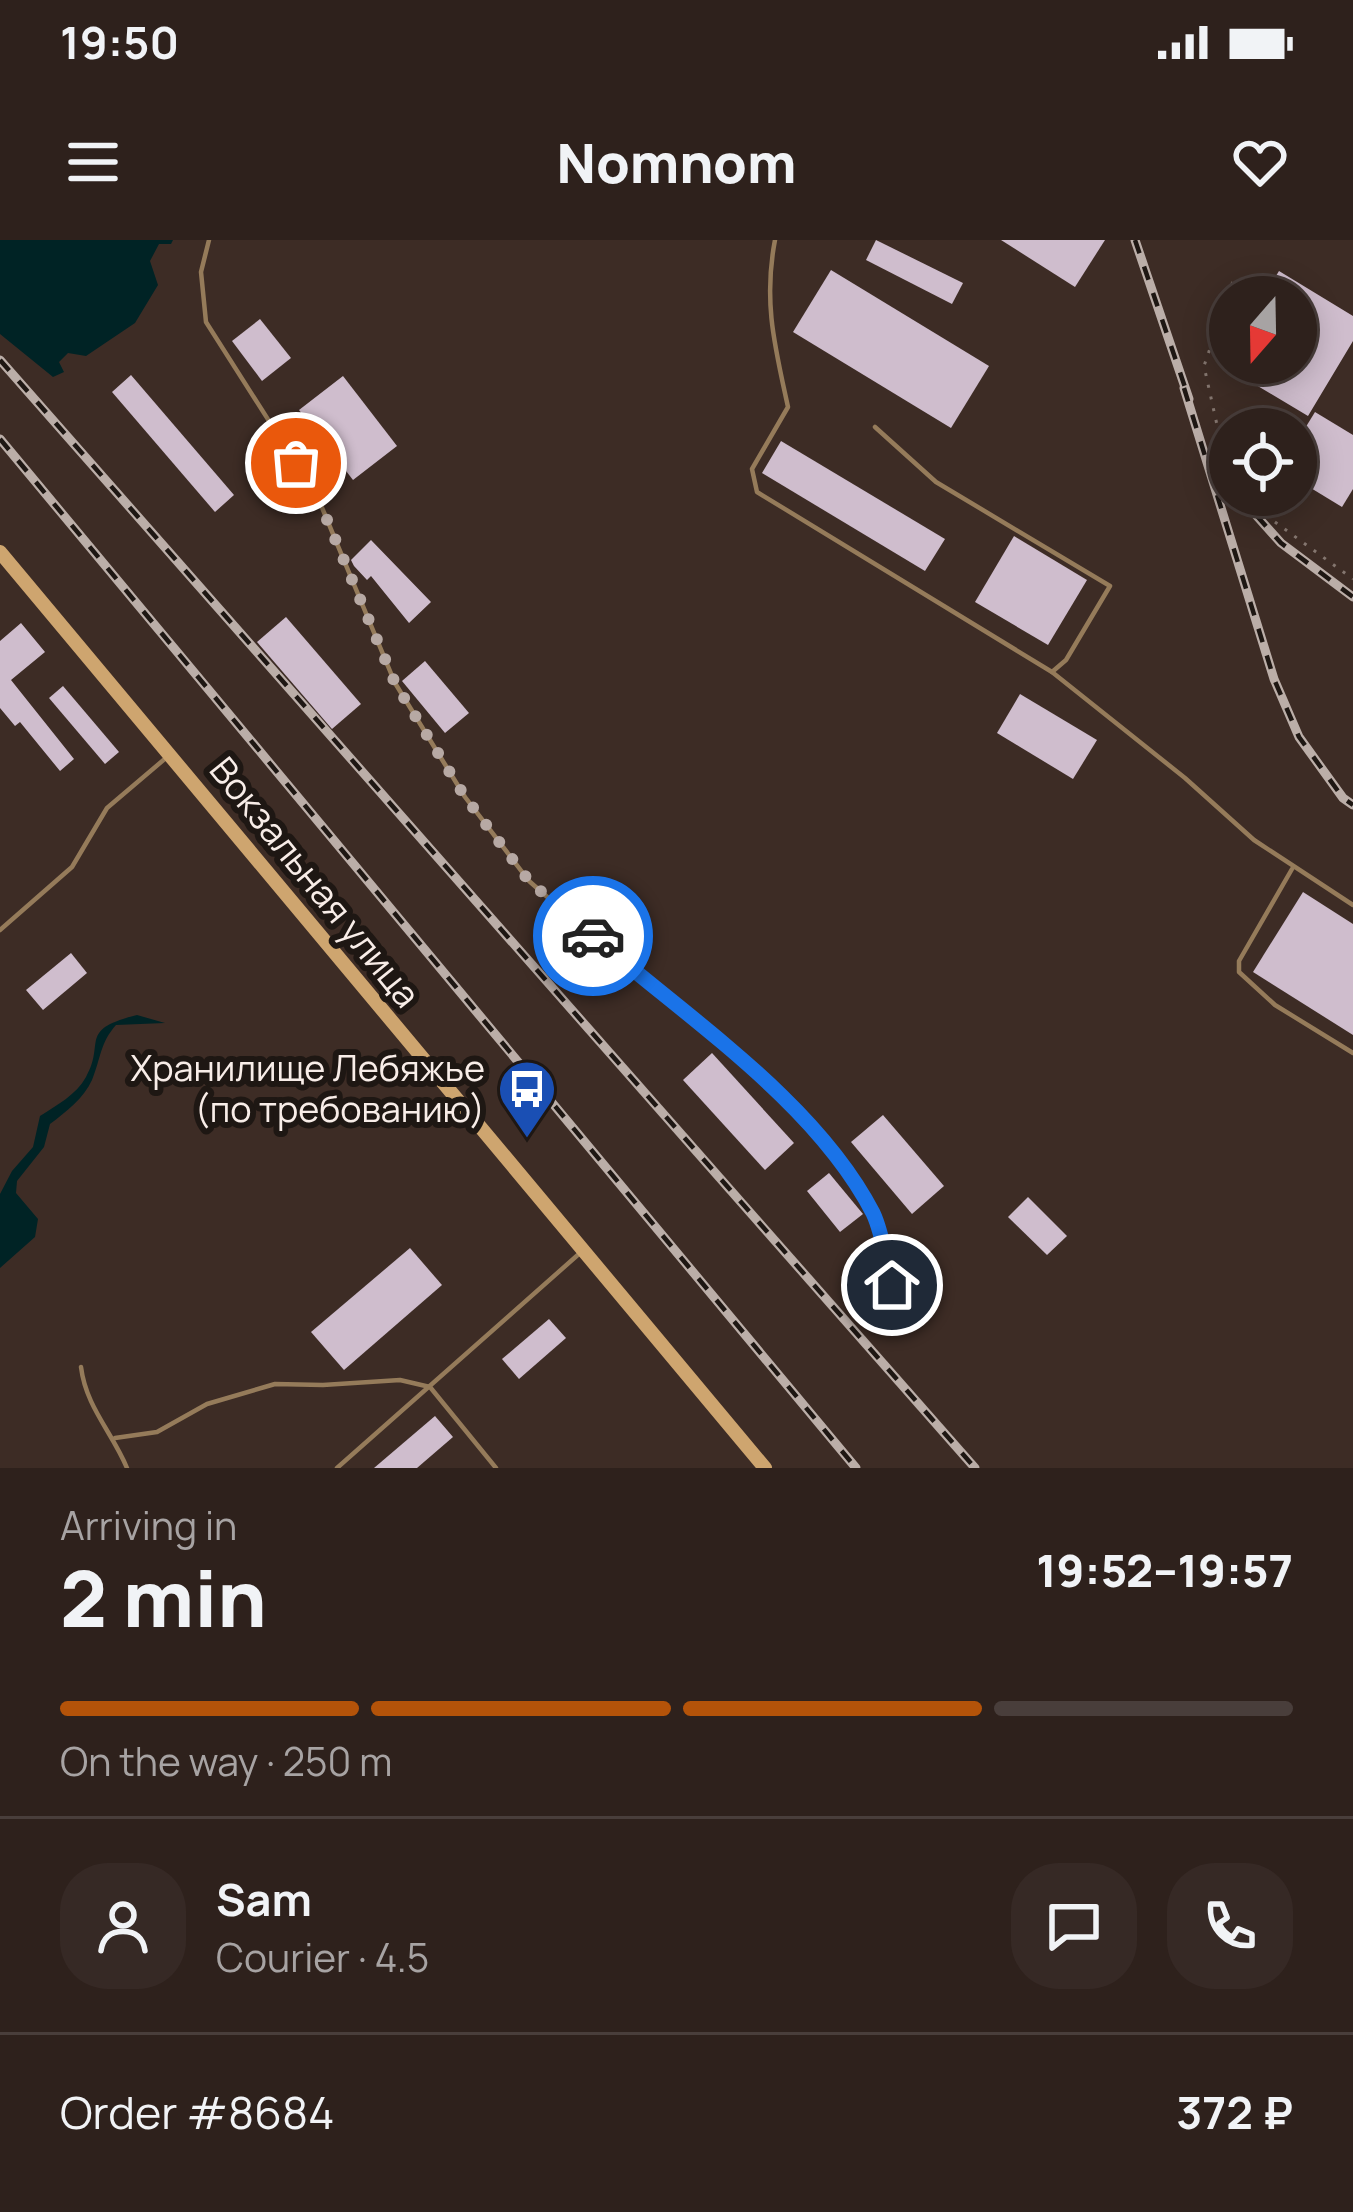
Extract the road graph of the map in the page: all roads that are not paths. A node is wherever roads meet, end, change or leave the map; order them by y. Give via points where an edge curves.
1 (209, 240) edge
2 (775, 240) edge
3 (875, 427) dead end
4 (0, 552) edge
5 (1052, 672) junction
6 (171, 754) junction
7 (1294, 867) junction
8 (1353, 905) edge
9 (0, 930) edge
10 (1353, 1053) edge
11 (583, 1250) junction
12 (892, 1285) dead end
13 (81, 1367) dead end
14 (430, 1387) junction
15 (115, 1438) junction
16 (128, 1468) edge
17 (337, 1468) edge
18 (496, 1468) edge
19 (765, 1468) edge

1 - 12 lane via 201,272 206,322 318,498 395,683 465,797 529,881 730,1048 830,1148 874,1216
2 - 5 lane via 767,280 788,407 752,469 758,492
3 - 5 lane via 936,482 1110,586
4 - 6 main road, Вокзальная улица
5 - 7 lane
6 - 9 lane via 107,808 72,867
6 - 11 main road, Вокзальная улица
7 - 8 lane
7 - 10 lane via 1239,972 1275,1005
11 - 14 lane
11 - 19 main road, Вокзальная улица
13 - 15 lane via 96,1416
14 - 15 lane via 400,1380 275,1384 207,1404 157,1432
14 - 17 lane
14 - 18 lane
15 - 16 lane

